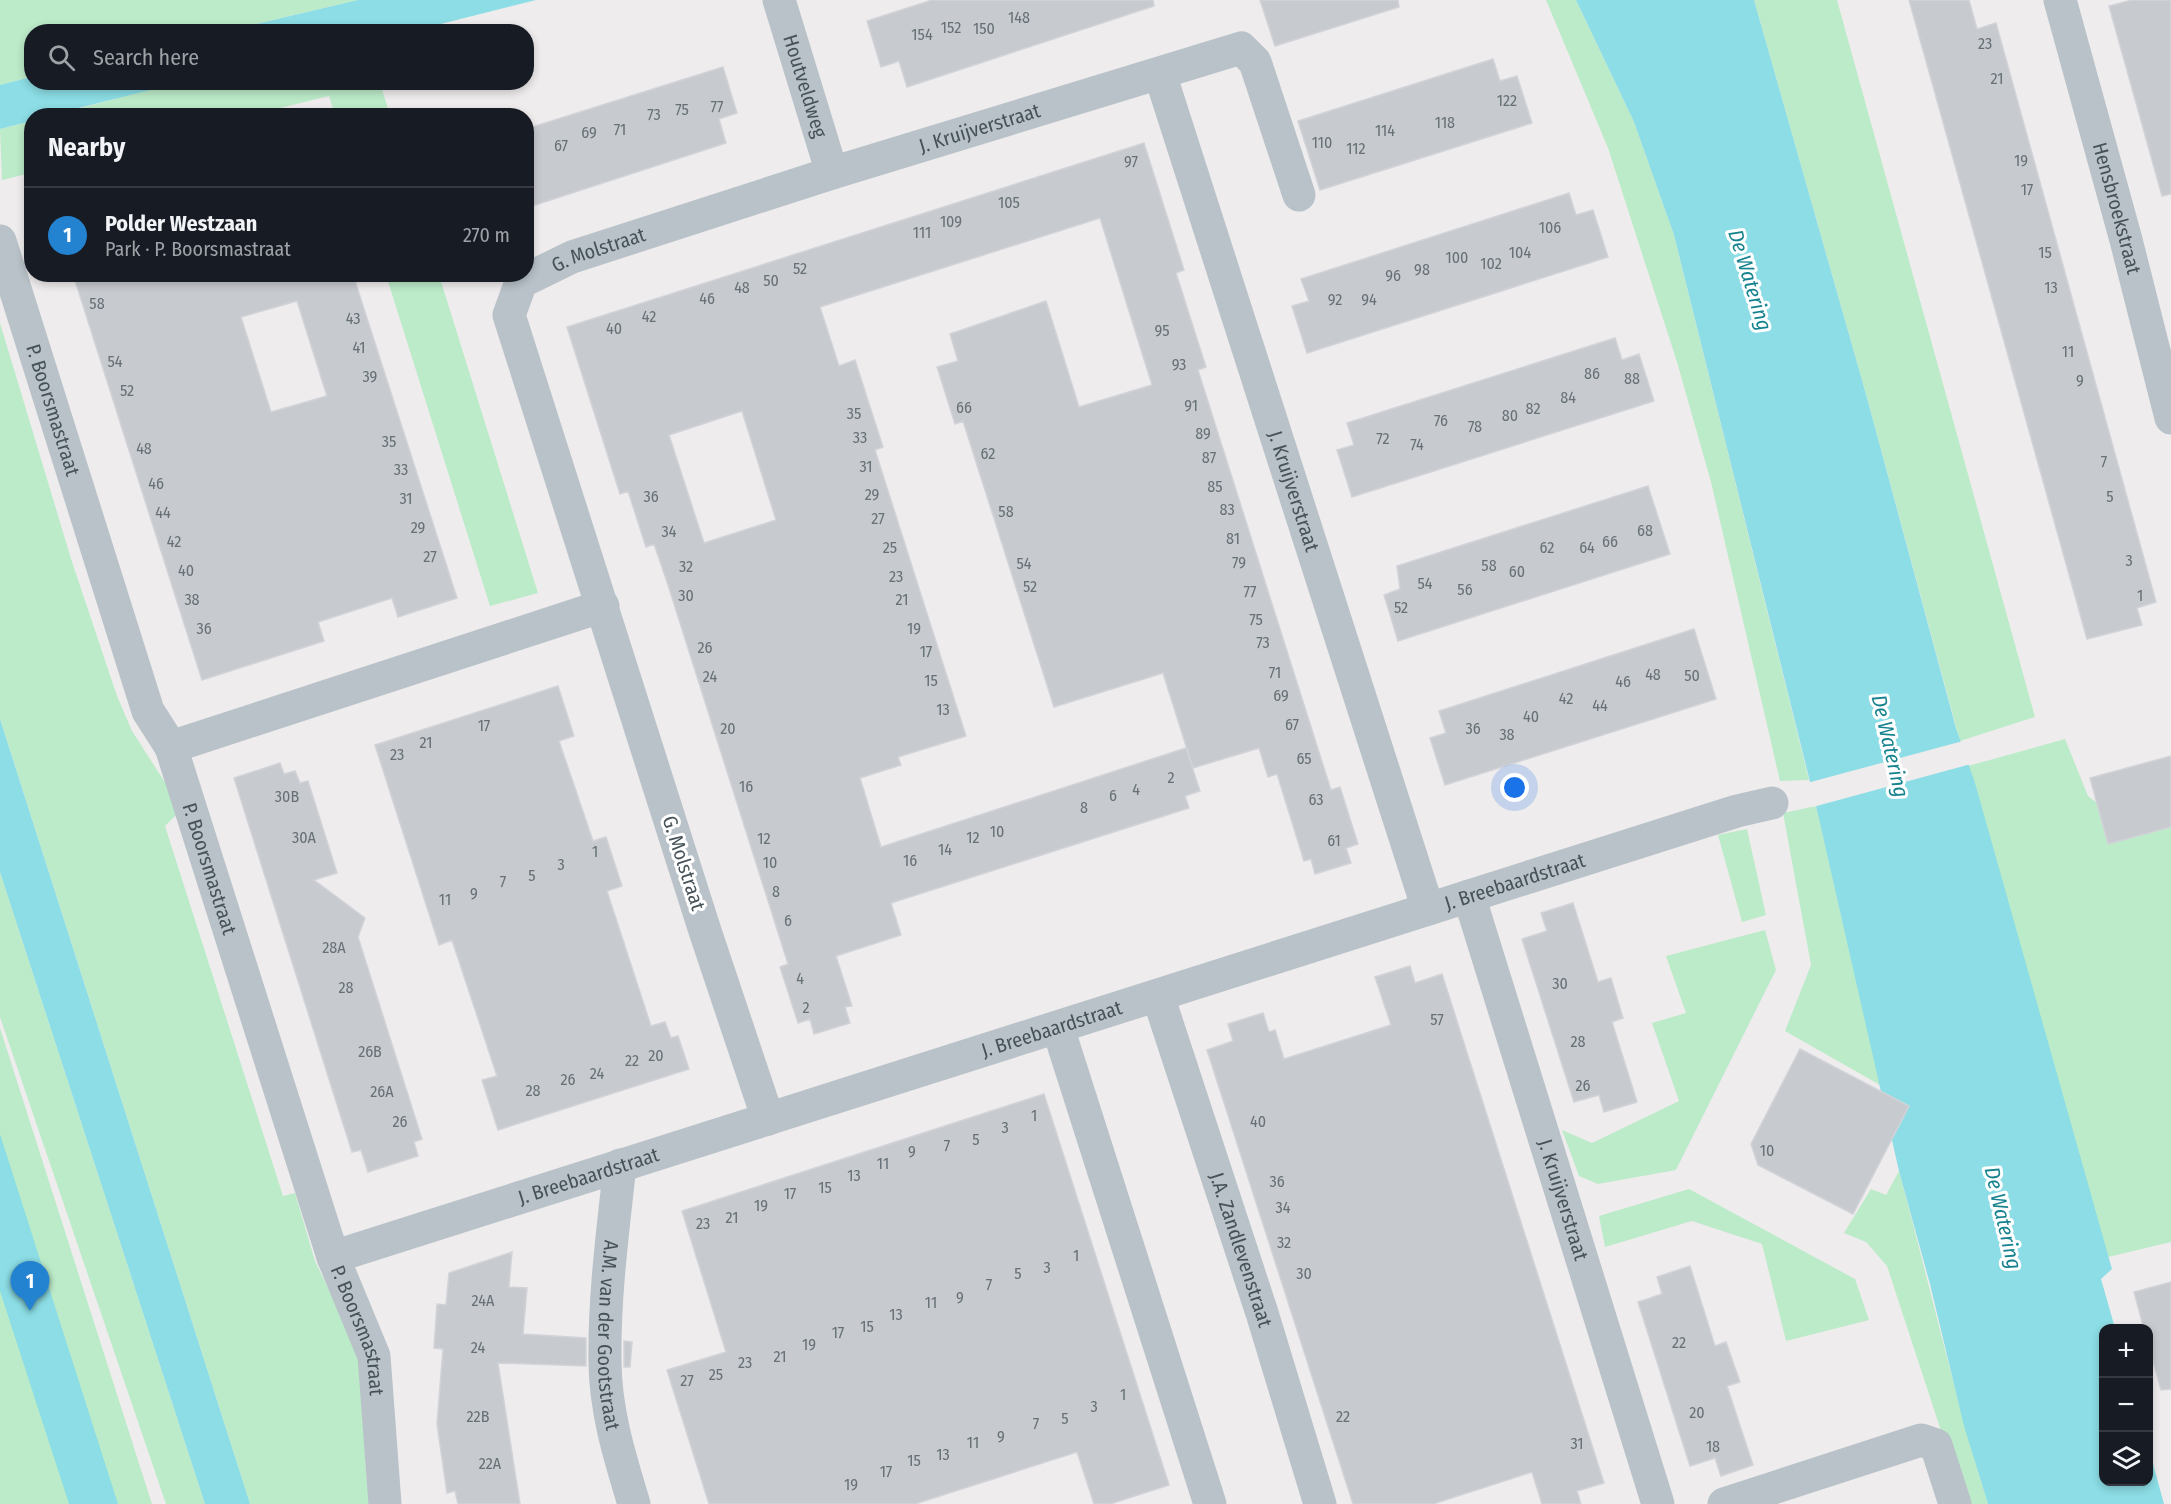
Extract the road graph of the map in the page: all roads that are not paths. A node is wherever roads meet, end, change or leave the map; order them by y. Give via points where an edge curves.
1 (779, 0) edge
2 (2060, 0) edge
3 (1160, 74) junction
4 (832, 173) junction
5 (1299, 195) dead end
6 (0, 242) edge
7 (534, 276) edge
8 (522, 282) edge
9 (2171, 418) edge
10 (603, 606) junction
11 (171, 747) junction
12 (1772, 803) dead end
13 (1469, 896) junction
14 (1428, 909) junction
15 (1158, 996) junction
16 (1058, 1028) junction
17 (768, 1119) junction
18 (620, 1165) junction
19 (333, 1257) junction
20 (385, 1504) edge
21 (634, 1504) edge
22 (1209, 1504) edge
23 (1320, 1504) edge
24 (1658, 1504) edge
25 (1724, 1504) edge
26 (1954, 1504) edge

1 - 4 street, Houtveldweg
2 - 9 street, Hensbroekstraat
3 - 4 street, J. Kruijverstraat
3 - 5 street, J. Kruijverstraat via 1241,48 1255,62
3 - 14 street, J. Kruijverstraat
4 - 7 street, G. Molstraat via 572,257
6 - 11 street, P. Boorsmastraat via 147,711
8 - 10 street, G. Molstraat via 509,315
10 - 11 street
10 - 17 street, G. Molstraat
11 - 19 street, P. Boorsmastraat
12 - 13 street, J. Breebaardstraat
13 - 14 street, J. Breebaardstraat
13 - 24 street, J. Kruijverstraat
14 - 15 street, J. Breebaardstraat
15 - 16 street, J. Breebaardstraat
15 - 23 street, J.A. Zandlevenstraat
16 - 17 street, J. Breebaardstraat
16 - 22 street
17 - 18 street, J. Breebaardstraat
18 - 19 street, J. Breebaardstraat
18 - 21 street, A.M. van der Gootstraat via 608,1276 605,1363 616,1445
19 - 20 street, P. Boorsmastraat via 374,1356
25 - 26 street via 1921,1440 1936,1445

